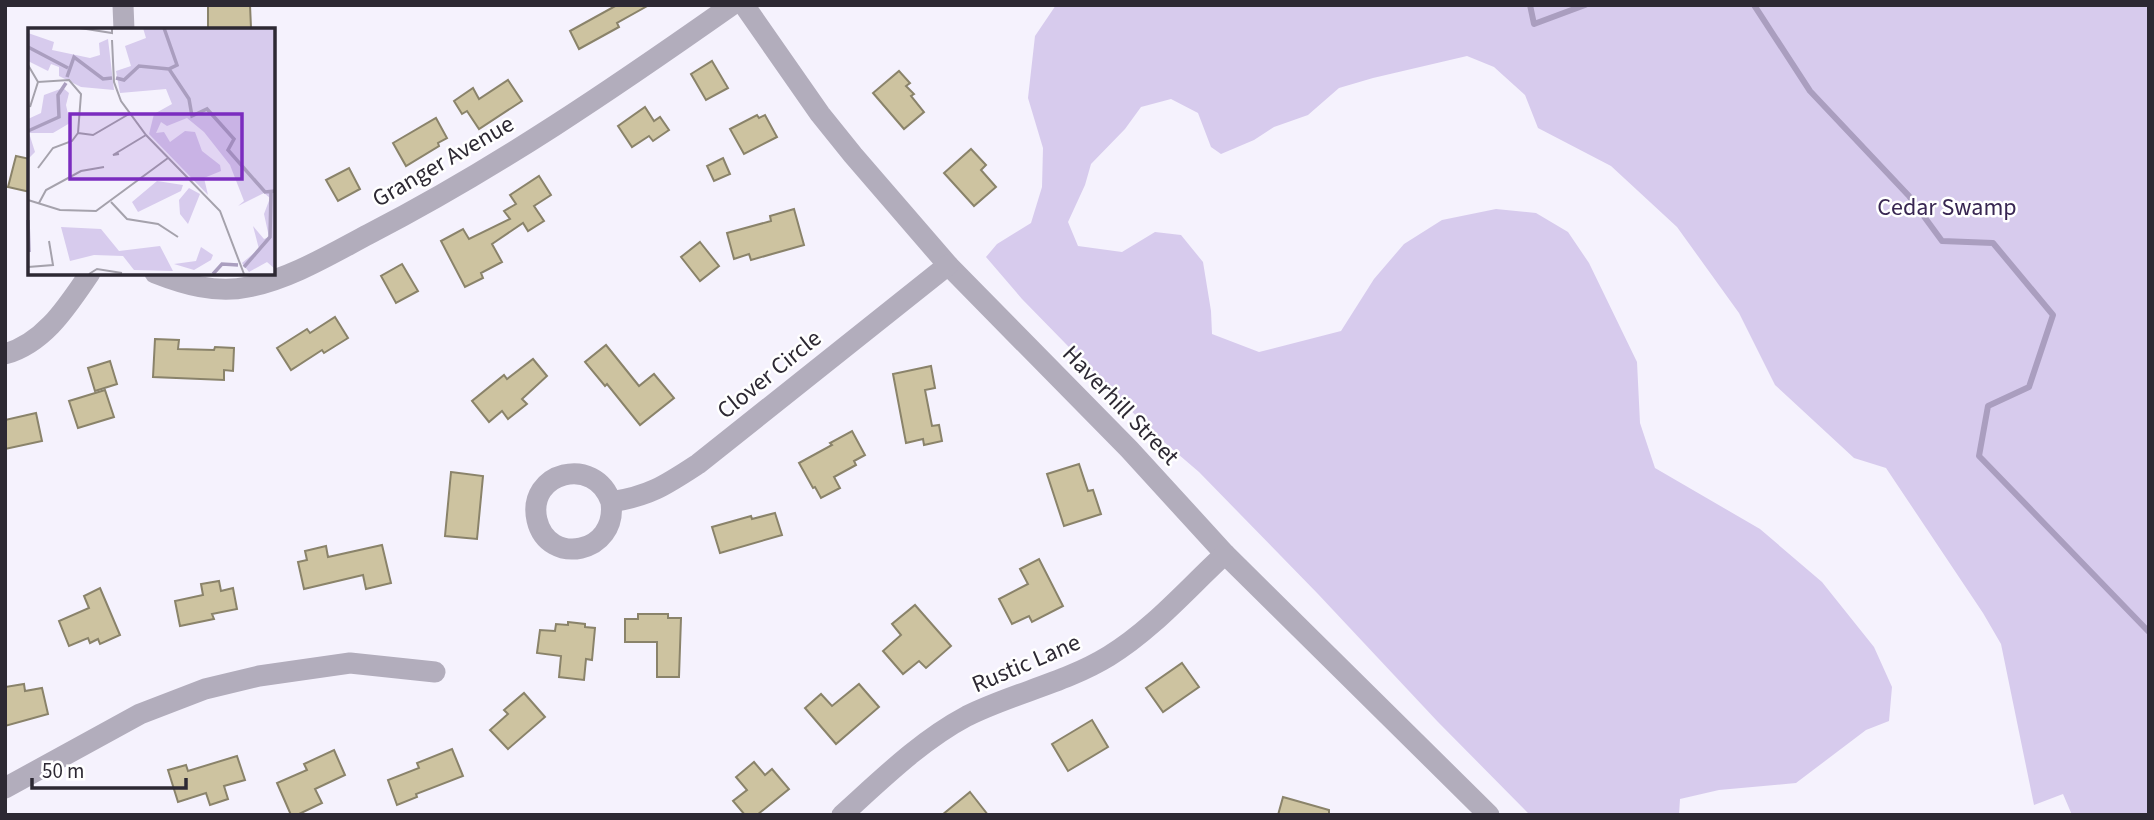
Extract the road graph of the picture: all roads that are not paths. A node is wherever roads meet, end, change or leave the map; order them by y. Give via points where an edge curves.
1 (123, 5) edge
2 (732, 5) edge
3 (744, 5) edge
4 (124, 28) edge
5 (948, 265) junction
6 (88, 275) edge
7 (161, 275) edge
8 (5, 354) edge
9 (611, 502) dead end
10 (1225, 554) junction
11 (435, 672) dead end
12 (5, 788) edge
13 (842, 815) edge
14 (1489, 815) edge

1 - 4 street
2 - 7 street, Granger Avenue via 509,156 297,270 247,288 229,289 189,285
3 - 5 street, Haverhill Street via 828,124
5 - 9 street, Clover Circle via 698,464 654,492
5 - 10 street, Haverhill Street
6 - 8 street via 44,333
10 - 13 street, Rustic Lane via 1134,639 1108,657 967,716 928,741
10 - 14 street, Haverhill Street
11 - 12 street via 350,663 205,689 140,714

